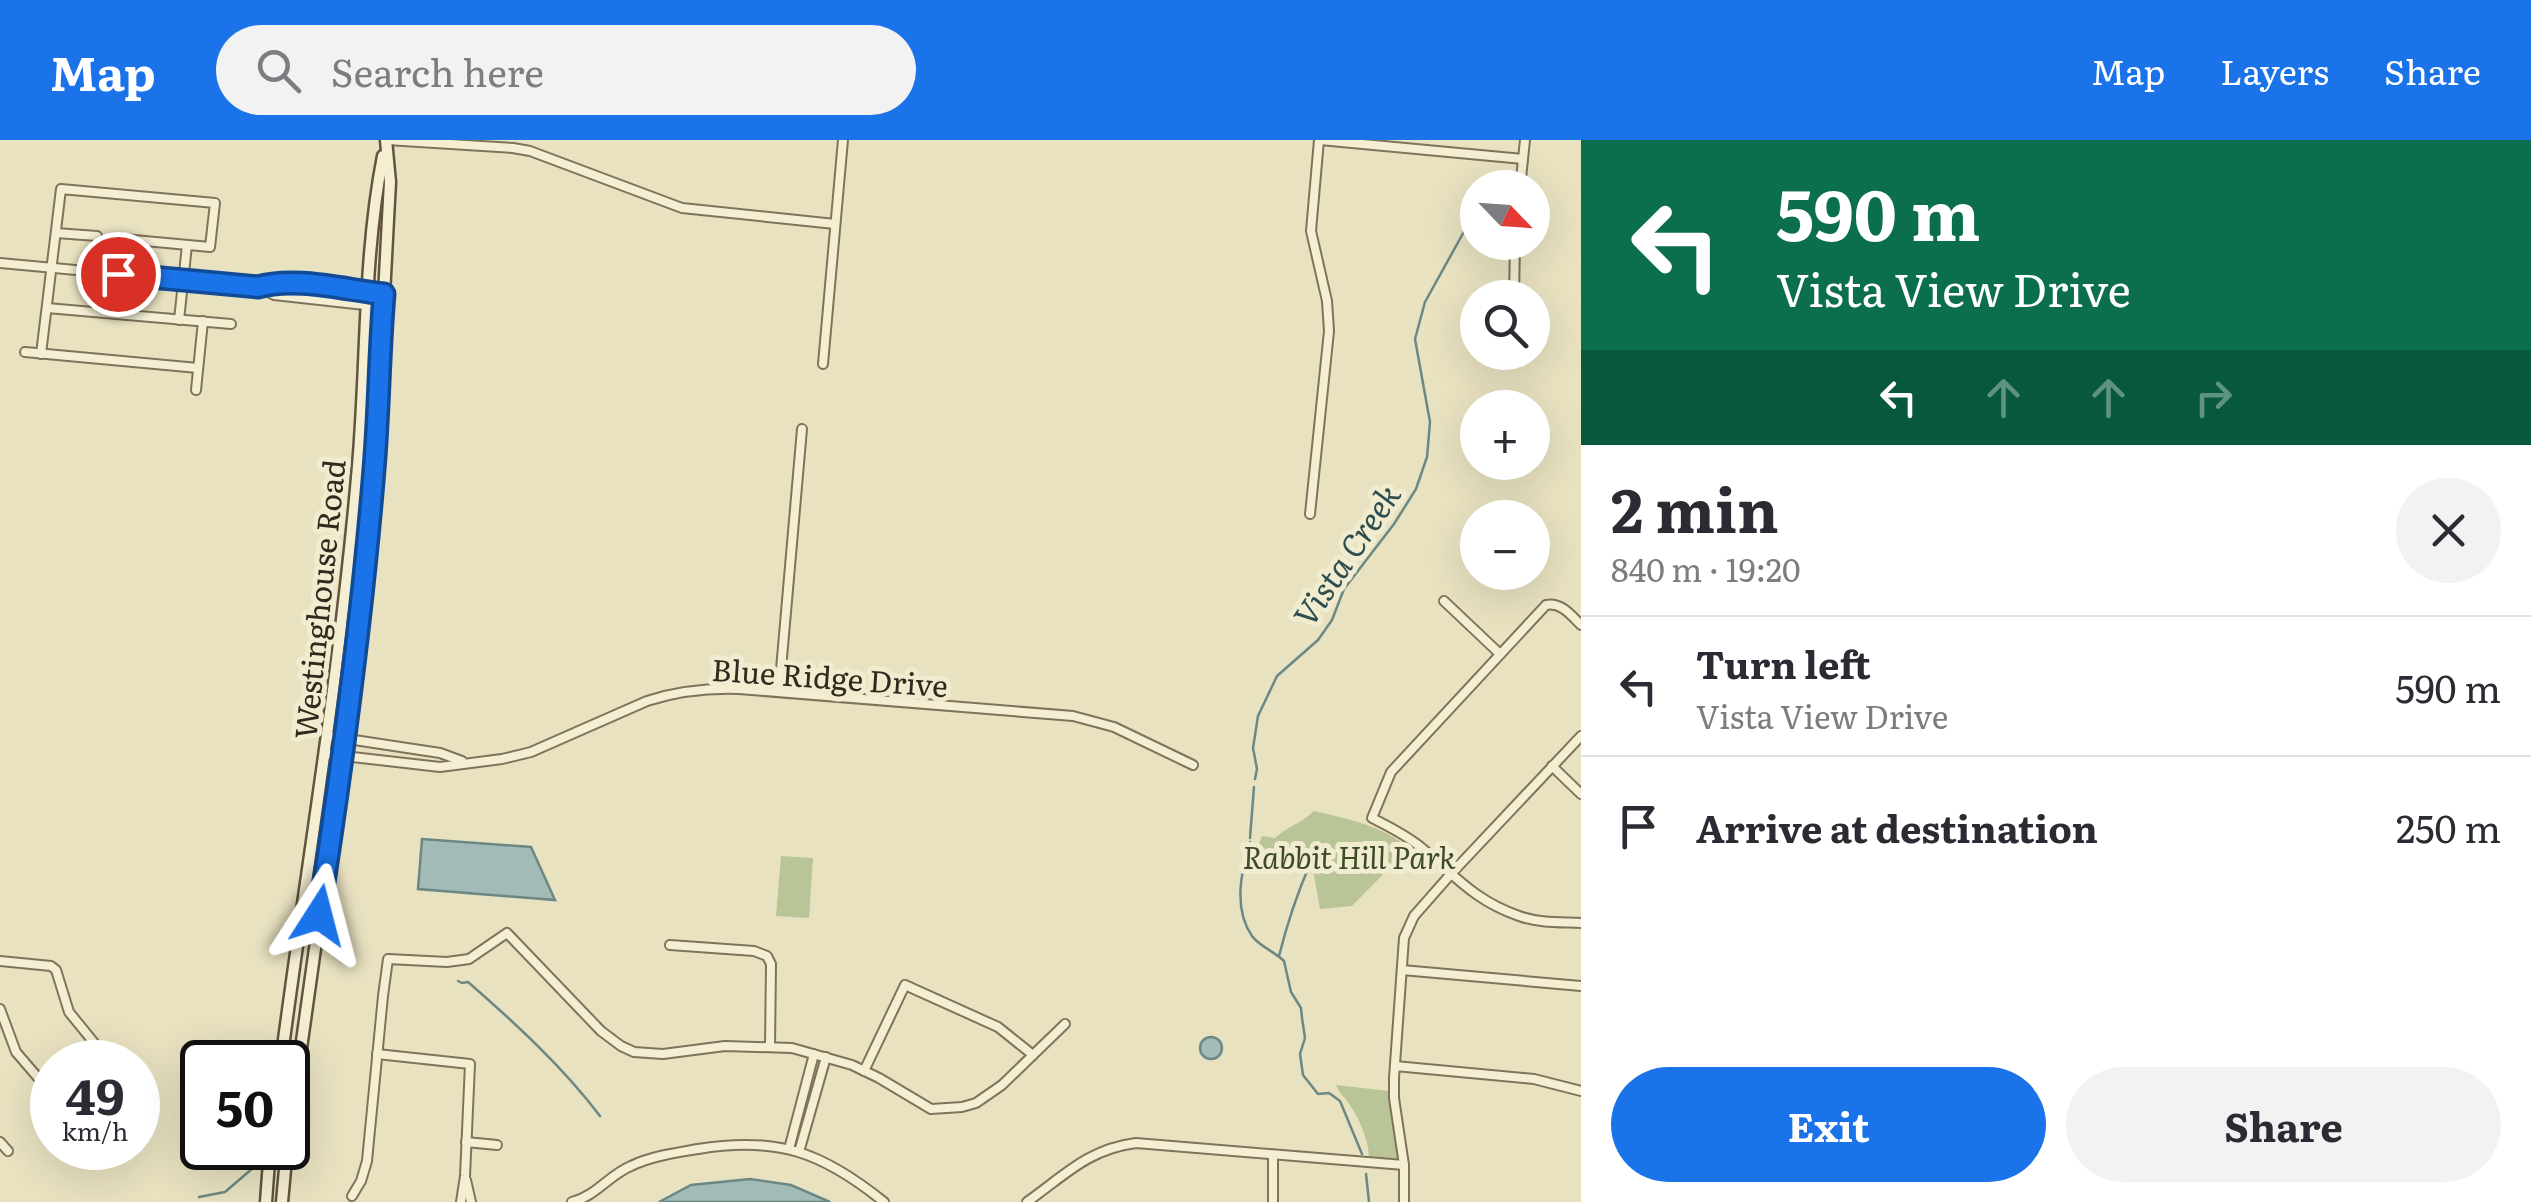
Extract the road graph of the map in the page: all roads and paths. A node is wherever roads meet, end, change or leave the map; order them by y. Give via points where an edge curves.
1 (387, 140) edge
2 (843, 140) edge
3 (1320, 140) edge
4 (1525, 140) edge
5 (1523, 159) junction
6 (1522, 170) edge
7 (835, 224) junction
8 (56, 233) junction
9 (97, 236) dead end
10 (123, 240) dead end
11 (187, 246) junction
12 (0, 263) edge
13 (52, 268) junction
14 (184, 280) junction
15 (258, 287) junction
16 (368, 292) junction
17 (384, 294) junction
18 (367, 306) junction
19 (383, 307) junction
20 (47, 308) junction
21 (179, 320) junction
22 (204, 322) junction
23 (231, 324) dead end
24 (25, 352) dead end
25 (41, 354) junction
26 (823, 364) dead end
27 (198, 368) junction
28 (196, 390) dead end
29 (802, 429) dead end
30 (1310, 514) dead end
31 (1444, 601) dead end
32 (1581, 625) edge
33 (1500, 654) junction
34 (779, 692) junction
35 (328, 736) junction
36 (1581, 736) edge
37 (344, 738) junction
38 (326, 754) junction
39 (342, 756) junction
40 (467, 762) junction
41 (1194, 765) dead end
42 (1552, 766) junction
43 (1581, 794) edge
44 (1450, 875) junction
45 (1581, 924) edge
46 (670, 945) dead end
47 (0, 961) edge
48 (1402, 970) junction
49 (1581, 986) edge
50 (0, 1009) edge
51 (1065, 1024) dead end
52 (92, 1040) edge
53 (284, 1040) edge
54 (302, 1040) edge
55 (770, 1046) junction
56 (377, 1054) junction
57 (814, 1054) junction
58 (1033, 1055) junction
59 (826, 1057) junction
60 (1395, 1066) junction
61 (30, 1068) edge
62 (864, 1070) junction
63 (1581, 1091) edge
64 (0, 1142) edge
65 (466, 1142) junction
66 (497, 1145) dead end
67 (789, 1149) junction
68 (8, 1152) dead end
69 (800, 1152) junction
70 (1273, 1155) junction
71 (1404, 1165) junction
72 (268, 1170) edge
73 (285, 1170) edge
74 (465, 1176) junction
75 (594, 1193) junction
76 (352, 1196) dead end
77 (1033, 1200) edge
78 (266, 1202) edge
79 (282, 1202) edge
80 (460, 1202) edge
81 (472, 1202) edge
82 (572, 1202) edge
83 (586, 1202) edge
84 (884, 1202) edge
85 (1272, 1202) edge
86 (1404, 1202) edge

1 - 7 street via 514,148 682,208
2 - 7 street
3 - 5 street
3 - 30 street via 1311,231 1328,330
4 - 5 street
5 - 6 street
7 - 26 street
8 - 9 street
8 - 11 street via 61,189 215,203 210,248
8 - 13 street
10 - 11 street
11 - 14 street
12 - 13 street
13 - 14 street
13 - 20 street
14 - 15 street
14 - 21 street
15 - 16 street
15 - 18 street via 274,295
16 - 17 street
16 - 17 main road, Westinghouse Road via 386,140
16 - 18 main road, Westinghouse Road
17 - 19 main road, Westinghouse Road
18 - 19 street
18 - 35 main road, Westinghouse Road via 358,465
19 - 37 main road, Westinghouse Road via 374,466
20 - 21 street
20 - 25 street
21 - 22 street
22 - 23 street
22 - 27 street
24 - 25 street
25 - 27 street
27 - 28 street
29 - 34 street
31 - 33 street
32 - 33 street via 1560,606 1546,605
33 - 44 street via 1391,772 1372,818 1417,844
34 - 40 street, Blue Ridge Drive via 703,688 666,694 531,752
34 - 41 street, Blue Ridge Drive via 1072,716 1114,727
35 - 37 street, Blue Ridge Drive
35 - 38 main road, Westinghouse Road
36 - 42 street
37 - 39 main road, Westinghouse Road
37 - 40 street, Blue Ridge Drive
38 - 39 street, Blue Ridge Drive
38 - 53 main road, Westinghouse Road
39 - 40 street, Blue Ridge Drive via 440,767
39 - 54 main road, Westinghouse Road
42 - 43 street
42 - 44 street
44 - 45 street via 1524,918
44 - 48 street via 1408,926
46 - 55 street via 767,956
47 - 52 street via 56,970 70,1012
48 - 49 street
48 - 60 street
50 - 61 street via 16,1052
51 - 58 street
55 - 56 street via 649,1054 620,1046 507,933 469,960 388,959
55 - 57 street
56 - 65 street via 470,1064
56 - 76 street via 366,1162
57 - 59 street
57 - 67 street
58 - 62 street via 976,1102 943,1110
58 - 62 street via 998,1027 905,985
59 - 62 street
59 - 69 street
60 - 63 street via 1534,1079
60 - 71 street
64 - 68 street
65 - 66 street
65 - 74 street
67 - 69 street
67 - 75 street via 732,1143 678,1152 624,1168
69 - 84 street via 833,1165
70 - 71 street
70 - 77 street via 1118,1146 1085,1159
70 - 85 street
71 - 86 street
72 - 78 main road
73 - 79 main road, Westinghouse Road
74 - 80 street
74 - 81 street
75 - 82 street
75 - 83 street

